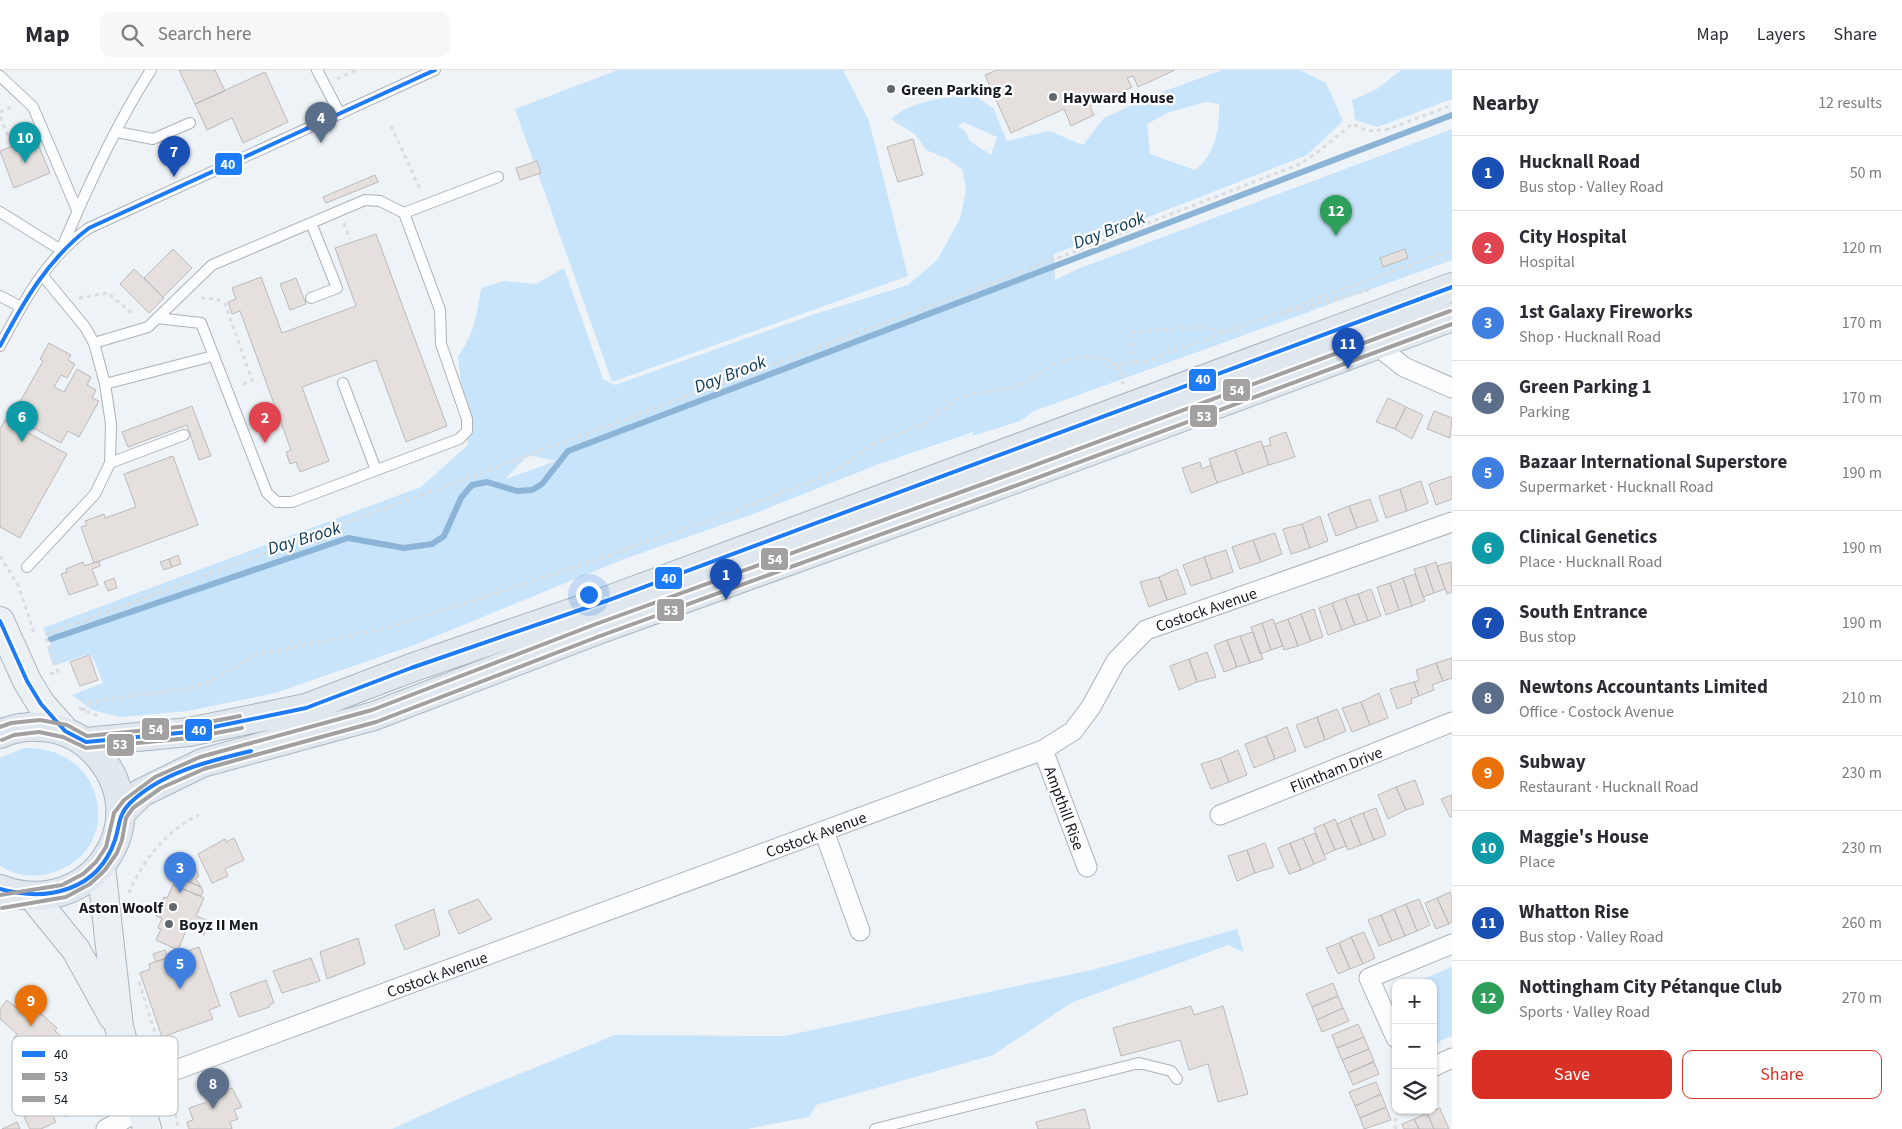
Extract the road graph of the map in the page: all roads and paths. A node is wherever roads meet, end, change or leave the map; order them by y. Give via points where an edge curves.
1 (151, 70) edge
2 (317, 70) edge
3 (356, 70) edge
4 (435, 70) edge
5 (0, 76) edge
6 (325, 84) junction
7 (1452, 105) edge
8 (340, 114) junction
9 (0, 117) edge
10 (190, 123) dead end
11 (391, 126) dead end
12 (117, 132) junction
13 (12, 146) dead end
14 (498, 177) dead end
15 (414, 195) dead end
16 (77, 210) junction
17 (0, 212) edge
18 (404, 213) junction
19 (311, 223) junction
20 (60, 250) junction
21 (1452, 250) edge
22 (43, 276) junction
23 (1452, 287) edge
24 (1371, 290) dead end
25 (0, 296) edge
26 (179, 297) junction
27 (311, 298) dead end
28 (63, 300) junction
29 (21, 307) junction
30 (157, 318) junction
31 (1452, 318) edge
32 (1365, 320) junction
33 (1256, 321) junction
34 (148, 327) junction
35 (1224, 331) junction
36 (94, 344) junction
37 (1376, 345) junction
38 (0, 346) edge
39 (214, 356) junction
40 (1133, 363) junction
41 (1117, 366) junction
42 (343, 383) dead end
43 (105, 384) junction
44 (1452, 388) edge
45 (1126, 391) dead end
46 (227, 392) junction
47 (184, 435) dead end
48 (110, 463) junction
49 (376, 470) junction
50 (1452, 522) edge
51 (0, 557) edge
52 (27, 567) dead end
53 (0, 621) edge
54 (37, 642) dead end
55 (45, 668) dead end
56 (1452, 722) edge
57 (78, 728) junction
58 (0, 734) edge
59 (1043, 750) junction
60 (120, 814) junction
61 (198, 815) dead end
62 (1220, 815) dead end
63 (824, 831) junction
64 (102, 866) junction
65 (1087, 867) dead end
66 (12, 896) edge
67 (127, 897) dead end
68 (860, 931) dead end
69 (1452, 944) edge
70 (137, 975) dead end
71 (119, 1027) junction
72 (1392, 1029) edge
73 (121, 1036) edge
74 (157, 1036) edge
75 (1452, 1058) edge
76 (1437, 1064) edge
77 (178, 1070) edge
78 (1176, 1079) dead end
79 (1398, 1114) edge
80 (128, 1116) edge
81 (178, 1127) edge
82 (106, 1129) edge
83 (174, 1129) edge
84 (875, 1129) edge
85 (1396, 1129) edge

1 - 12 lane
2 - 6 lane
3 - 6 path
4 - 8 lane
5 - 16 lane via 33,107
6 - 8 lane
7 - 55 path via 1389,129 1368,131 1352,124 1300,164 1039,265 45,635 58,672 47,675
8 - 20 lane via 88,228
9 - 13 path
10 - 12 lane via 153,139
11 - 15 path via 422,191
12 - 16 lane
14 - 18 lane
16 - 20 lane
17 - 20 lane
18 - 19 lane via 380,201 366,200
18 - 49 lane via 440,310 441,344 467,419 467,431 459,439
19 - 26 lane via 212,265
19 - 27 lane via 337,288
20 - 22 lane
21 - 33 path
22 - 28 lane
22 - 29 lane
23 - 32 highway
24 - 33 path
25 - 29 lane
26 - 30 lane
26 - 46 path via 190,301 205,297 225,304 252,380
28 - 34 path via 108,293
28 - 36 lane via 86,327
29 - 38 lane
30 - 34 lane
30 - 39 lane via 200,324
31 - 37 highway
32 - 37 highway
32 - 57 highway via 606,601 306,708 189,732
33 - 35 path
34 - 36 lane
35 - 40 path
35 - 40 path via 1199,327 1130,332
36 - 43 lane
37 - 44 street via 1404,367
37 - 60 highway via 598,630 374,716 202,764 141,793
39 - 43 lane
39 - 46 lane
40 - 41 path
41 - 45 path
41 - 57 path via 1109,360 1087,356 1058,362 1011,388 957,399 924,424 875,443 836,471 748,506 558,573 387,628 268,652 191,688 101,700 87,705
42 - 49 lane
43 - 48 lane via 111,424
46 - 49 lane via 267,493 278,502 292,502
47 - 48 lane
48 - 52 lane via 96,494
50 - 59 street, Costock Avenue via 1146,630 1116,661 1073,731
51 - 54 path via 19,587
53 - 57 main road via 41,704
56 - 62 street, Flintham Drive
57 - 58 highway via 39,726
57 - 60 highway via 105,762 117,787
59 - 63 street, Costock Avenue
59 - 65 street, Ampthill Rise
60 - 64 highway via 115,842
61 - 67 path via 184,821 169,834 133,882
63 - 68 street
63 - 77 street, Costock Avenue
64 - 66 highway via 71,889 52,896
64 - 71 main road
66 - 71 main road via 76,950
69 - 72 street via 1369,978
70 - 74 path
71 - 73 main road
75 - 76 street
78 - 84 lane via 1171,1071 1139,1063
79 - 85 path via 1394,1124
80 - 82 street, Costock Avenue
81 - 83 path

